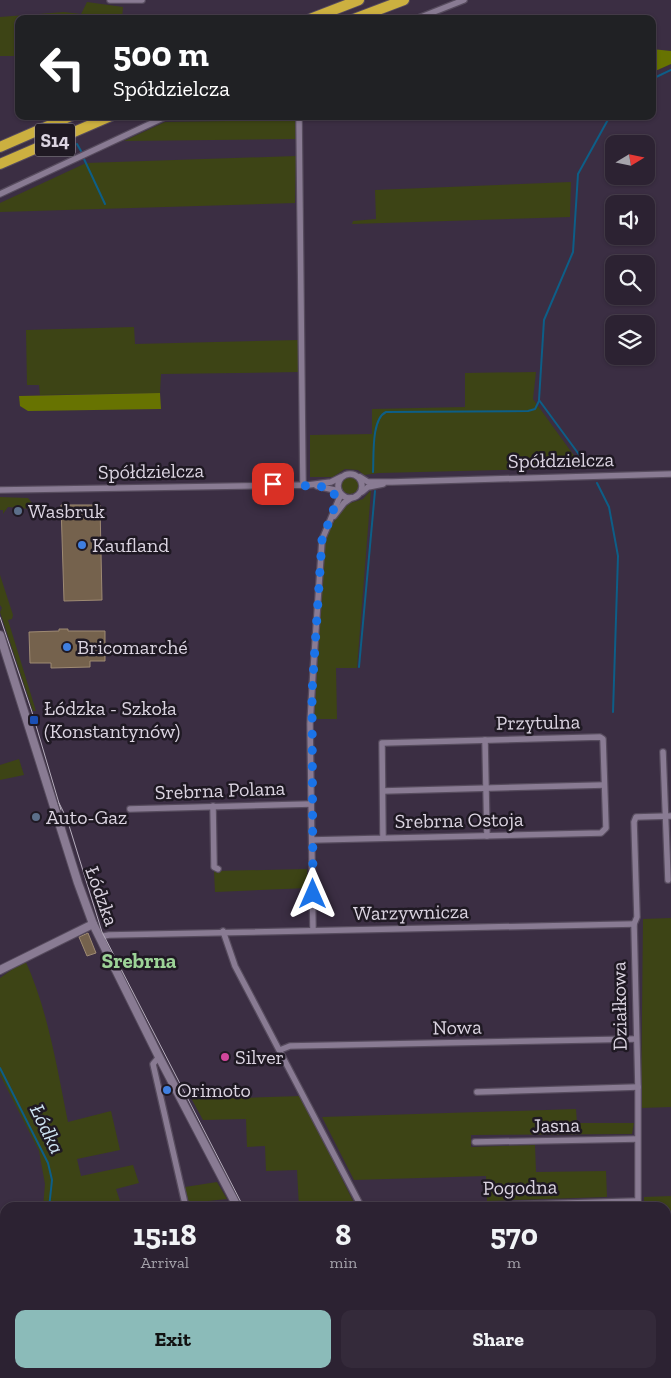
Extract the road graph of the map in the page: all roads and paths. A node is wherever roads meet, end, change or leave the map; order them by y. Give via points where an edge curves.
1 (110, 0) edge
2 (142, 0) edge
3 (359, 0) edge
4 (404, 0) edge
5 (464, 0) edge
6 (320, 15) edge
7 (365, 15) edge
8 (426, 15) edge
9 (62, 120) edge
10 (102, 120) edge
11 (158, 120) edge
12 (299, 120) edge
13 (0, 147) edge
14 (0, 164) edge
15 (0, 194) edge
16 (671, 474) edge
17 (341, 477) junction
18 (360, 477) junction
19 (392, 482) junction
20 (306, 485) junction
21 (328, 487) junction
22 (0, 490) edge
23 (340, 492) junction
24 (359, 494) junction
25 (351, 498) junction
26 (336, 503) junction
27 (328, 523) junction
28 (0, 634) edge
29 (485, 740) junction
30 (663, 752) dead end
31 (604, 785) junction
32 (486, 788) junction
33 (382, 791) junction
34 (311, 804) junction
35 (213, 806) junction
36 (130, 809) dead end
37 (668, 816) edge
38 (605, 830) joint
39 (487, 836) junction
40 (383, 838) junction
41 (312, 840) junction
42 (218, 869) dead end
43 (668, 880) dead end
44 (93, 924) junction
45 (634, 924) junction
46 (313, 930) junction
47 (223, 931) junction
48 (99, 937) junction
49 (0, 970) edge
50 (636, 1039) junction
51 (280, 1050) junction
52 (159, 1057) junction
53 (638, 1087) junction
54 (477, 1092) dead end
55 (637, 1139) junction
56 (475, 1142) dead end
57 (185, 1202) edge
58 (235, 1202) edge
59 (359, 1202) edge
60 (638, 1202) edge

1 - 2 street
3 - 6 highway
4 - 7 highway
5 - 8 street
9 - 13 highway, S14
10 - 14 highway, S14
11 - 15 street
12 - 20 street
16 - 19 street, Spółdzielcza
17 - 18 street via 351,473
17 - 20 street via 331,482
17 - 23 street via 338,484
18 - 19 street via 368,482
18 - 24 street via 363,487
19 - 24 street via 368,487
20 - 21 street
20 - 22 street, Spółdzielcza
21 - 23 street
21 - 26 street via 334,493
23 - 25 street
23 - 26 street
24 - 25 street
25 - 27 street
26 - 27 street
27 - 34 street via 321,545 312,693
28 - 44 main road, Łódzka
29 - 31 street, Przytulna via 602,738
29 - 32 street
29 - 33 street, Przytulna via 382,743
30 - 37 street
31 - 32 street
31 - 38 street, Przytulna
32 - 33 street
32 - 39 street
33 - 40 street
34 - 35 street, Srebrna Polana
34 - 41 street
35 - 36 street, Srebrna Polana
35 - 42 street via 214,867
37 - 43 street
37 - 45 street, Działkowa via 634,819 637,917
38 - 39 street, Srebrna Ostoja via 601,833
39 - 40 street, Srebrna Ostoja
40 - 41 street, Srebrna Ostoja
41 - 46 street
44 - 48 main road, Łódzka
44 - 49 main road
45 - 46 street, Warzywnicza
45 - 50 street, Działkowa
46 - 47 street, Warzywnicza
47 - 48 street, Warzywnicza
47 - 51 street via 235,966
48 - 52 main road, Łódzka
50 - 51 street, Nowa via 290,1046
50 - 53 street, Działkowa
51 - 59 street
52 - 57 street via 153,1064
52 - 58 main road, Łódzka
53 - 54 street
53 - 55 street, Działkowa
55 - 56 street, Jasna
55 - 60 street, Działkowa

